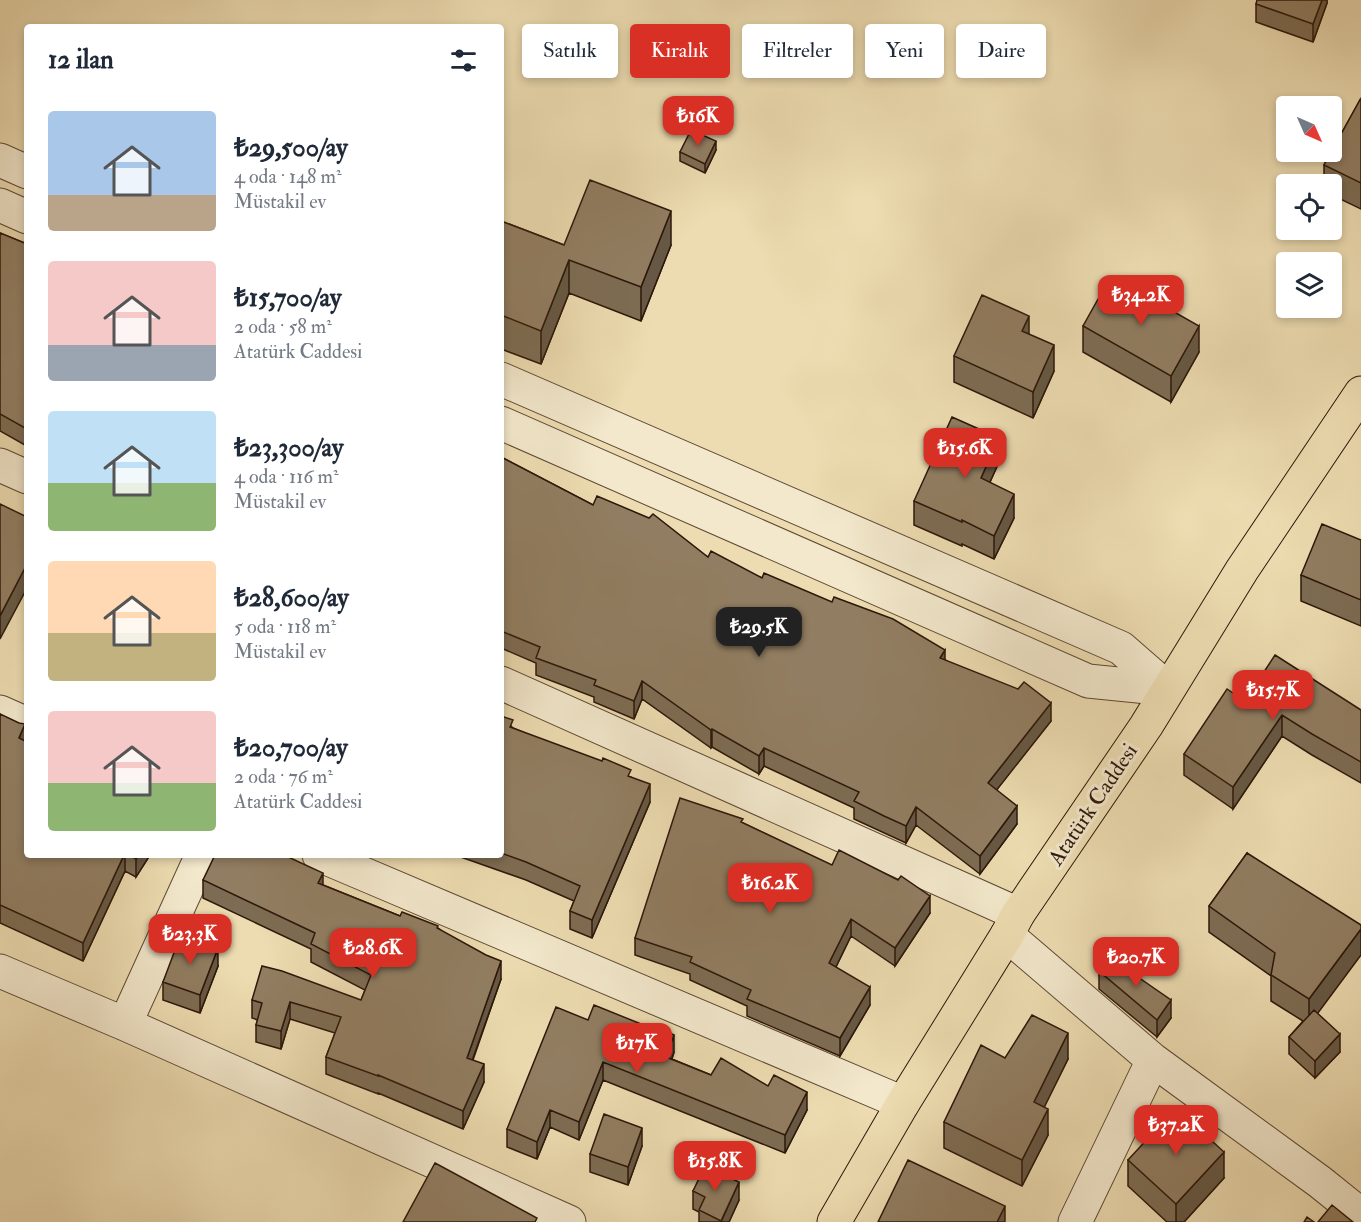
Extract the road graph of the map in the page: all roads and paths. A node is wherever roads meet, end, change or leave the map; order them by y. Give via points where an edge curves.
1 (0, 160) edge
2 (24, 171) edge
3 (0, 205) edge
4 (24, 216) edge
5 (504, 380) edge
6 (1361, 393) edge
7 (504, 424) edge
8 (0, 465) edge
9 (24, 476) edge
10 (504, 684) edge
11 (1168, 689) junction
12 (0, 711) edge
13 (24, 723) edge
14 (201, 858) edge
15 (326, 858) edge
16 (1013, 925) junction
17 (0, 971) edge
18 (125, 1024) junction
19 (1153, 1060) junction
20 (903, 1103) junction
21 (1361, 1215) edge
22 (569, 1222) edge
23 (834, 1222) edge
24 (1075, 1222) edge

1 - 2 street
3 - 4 street
5 - 11 street via 1121,648
6 - 11 main road, Atatürk Caddesi via 1242,570
7 - 11 street via 1088,681
8 - 9 street
10 - 16 street
11 - 16 main road, Atatürk Caddesi
12 - 13 street
14 - 18 street
15 - 20 street
16 - 19 street
16 - 20 main road, Atatürk Caddesi
17 - 18 street
18 - 22 street
19 - 21 street
19 - 24 street
20 - 23 main road, Atatürk Caddesi

